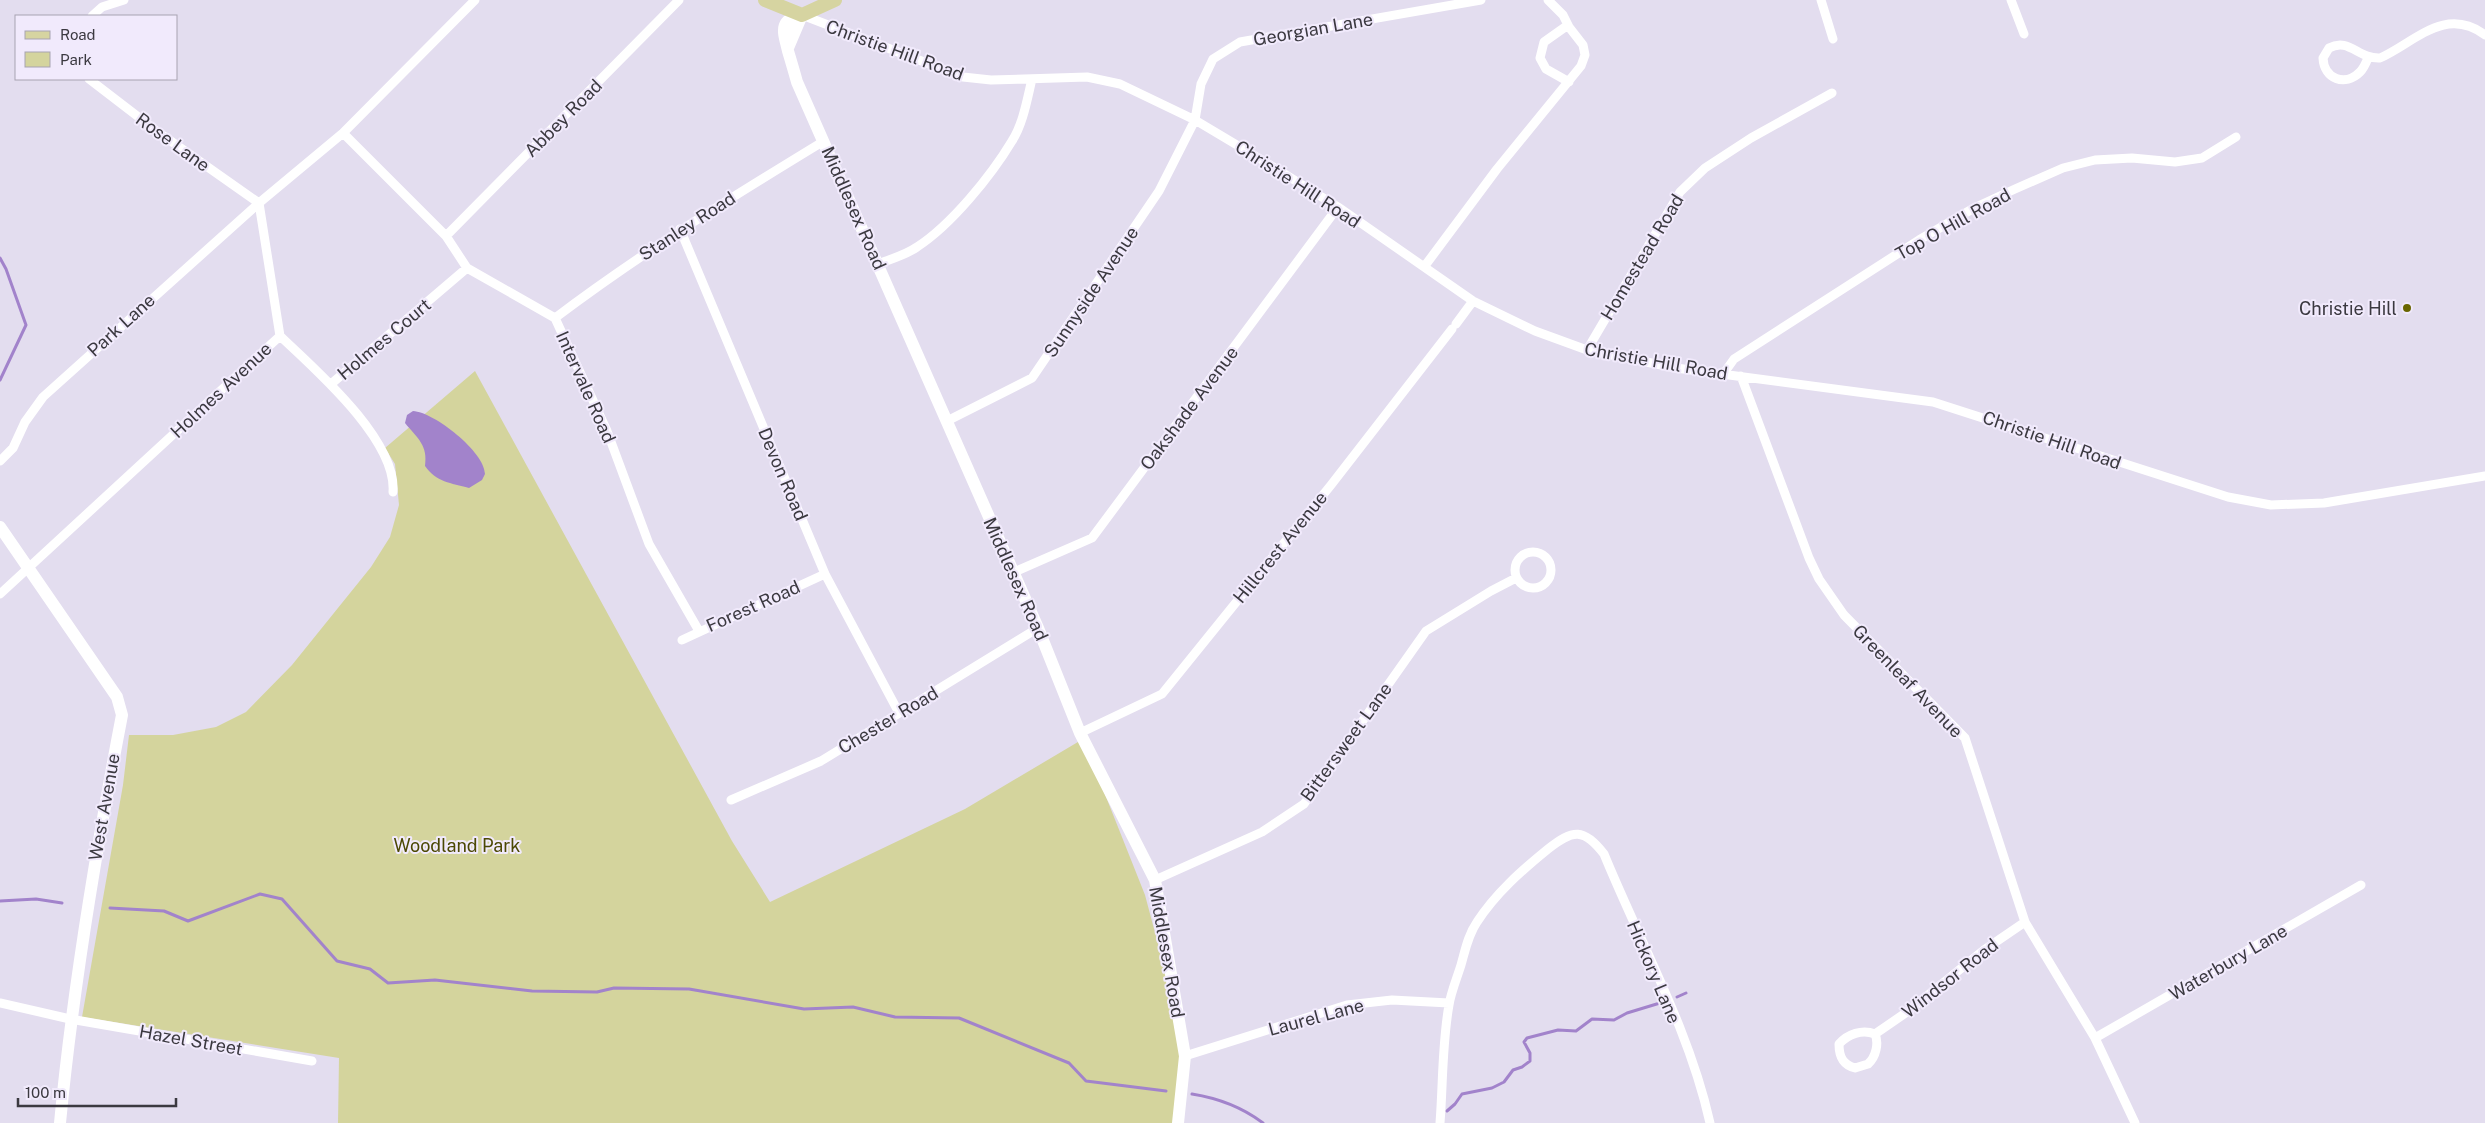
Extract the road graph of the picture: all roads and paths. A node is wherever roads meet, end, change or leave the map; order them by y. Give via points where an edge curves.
1 (124, 0) edge
2 (475, 0) edge
3 (679, 0) edge
4 (765, 0) edge
5 (835, 0) edge
6 (1481, 0) edge
7 (1548, 0) edge
8 (1821, 0) edge
9 (2011, 0) edge
10 (93, 15) edge
11 (802, 15) junction
12 (1568, 25) junction
13 (2024, 34) dead end
14 (2485, 35) edge
15 (1832, 39) dead end
16 (2368, 58) junction
17 (90, 80) edge
18 (1032, 80) junction
19 (1569, 82) junction
20 (1832, 93) dead end
21 (1195, 120) junction
22 (343, 133) junction
23 (2236, 137) dead end
24 (824, 141) junction
25 (259, 203) junction
26 (1338, 207) junction
27 (680, 229) junction
28 (446, 236) junction
29 (878, 264) junction
30 (1424, 267) junction
31 (467, 268) junction
32 (1473, 300) junction
33 (555, 318) junction
34 (280, 336) junction
35 (1587, 350) junction
36 (1724, 373) junction
37 (1741, 376) junction
38 (331, 384) junction
39 (947, 421) junction
40 (0, 461) edge
41 (2485, 476) edge
42 (393, 492) dead end
43 (0, 527) edge
44 (28, 569) junction
45 (1012, 573) junction
46 (825, 574) junction
47 (1516, 578) junction
48 (0, 594) edge
49 (1038, 628) junction
50 (699, 631) junction
51 (682, 640) dead end
52 (898, 714) junction
53 (1080, 733) junction
54 (731, 800) dead end
55 (1155, 880) junction
56 (2361, 885) dead end
57 (2025, 922) junction
58 (0, 1003) edge
59 (1449, 1003) junction
60 (70, 1019) junction
61 (1875, 1034) junction
62 (2095, 1038) junction
63 (1186, 1056) junction
64 (312, 1061) dead end
65 (60, 1123) edge
66 (1178, 1123) edge
67 (1440, 1123) edge
68 (1710, 1123) edge
69 (2135, 1123) edge

1 - 10 street via 102,7
2 - 22 street
3 - 28 street, Abbey Road
4 - 11 main road
5 - 11 main road
6 - 21 street, Georgian Lane via 1240,42 1213,59 1201,84
7 - 12 street
8 - 15 street
9 - 13 street
11 - 18 street, Christie Hill Road via 963,77
11 - 24 street, Middlesex Road via 788,48 797,82
12 - 19 street via 1583,46 1585,55 1582,66
12 - 19 street via 1544,42 1540,58 1546,70
14 - 16 street via 2461,25 2440,25 2380,58
16 - 16 street via 2361,71 2343,80 2328,73 2323,58 2329,48 2340,44
17 - 25 street, Rose Lane
18 - 21 street, Christie Hill Road via 1087,77 1120,84
18 - 29 street via 1013,140 970,196 944,225 916,248
19 - 30 street via 1497,169
20 - 35 street, Homestead Road via 1728,153 1705,168 1680,192
21 - 26 street, Christie Hill Road
21 - 39 street, Sunnyside Avenue via 1160,191 1032,378
22 - 25 street
22 - 28 street, Intervale Road
23 - 36 street, Top O Hill Road via 2202,158 2175,162 2132,158 2094,160 2063,168 1974,208 1734,359
24 - 27 street, Stanley Road
24 - 29 street, Middlesex Road
25 - 34 street, Holmes Avenue
25 - 40 street, Park Lane via 43,397 25,422 13,448
26 - 30 street, Christie Hill Road
26 - 45 street, Oakshade Avenue via 1092,538
27 - 33 street, Stanley Road
27 - 46 street, Devon Road
28 - 31 street, Intervale Road
29 - 39 street, Middlesex Road
30 - 32 street, Christie Hill Road
31 - 33 street, Intervale Road
31 - 38 street, Holmes Court
32 - 35 street, Christie Hill Road via 1535,331
32 - 53 street, Hillcrest Avenue via 1331,485 1162,694
33 - 50 street, Intervale Road via 607,431 649,544
34 - 38 street, Holmes Court
34 - 44 street, Holmes Avenue
35 - 36 street, Christie Hill Road via 1676,368
36 - 37 street, Christie Hill Road
37 - 41 street, Christie Hill Road via 1933,402 2228,497 2271,505 2324,503
37 - 57 street, Greenleaf Avenue via 1819,579 1844,615 1965,738
38 - 42 street via 385,456 394,479
39 - 45 street, Middlesex Road
43 - 44 street, West Avenue
44 - 48 street, Holmes Avenue
44 - 60 street, West Avenue via 116,697 122,715 97,846
45 - 49 street, Middlesex Road
46 - 50 street, Forest Road
46 - 52 street, Devon Road
47 - 47 street via 1516,564 1526,554 1540,554 1550,564 1548,579 1538,587 1526,587
47 - 55 street, Bittersweet Lane via 1426,631 1304,804 1262,832
49 - 52 street, Chester Road
49 - 53 street, Middlesex Road
50 - 51 street, Forest Road
52 - 54 street, Chester Road via 821,761
53 - 55 street, Middlesex Road
55 - 63 street, Middlesex Road
56 - 62 street, Waterbury Lane
57 - 61 street, Windsor Road
57 - 62 street, Greenleaf Avenue
58 - 60 street
59 - 63 street, Laurel Lane via 1392,1000 1347,1005
59 - 67 street
59 - 68 street, Hickory Lane via 1468,939 1486,909 1513,878 1568,834 1578,833 1592,839 1604,854 1677,1022 1695,1069
60 - 64 street, Hazel Street
60 - 65 street, West Avenue
61 - 61 street via 1878,1039 1872,1061 1864,1067 1845,1064 1838,1044 1864,1031
62 - 69 street, Greenleaf Avenue
63 - 66 street, Middlesex Road

